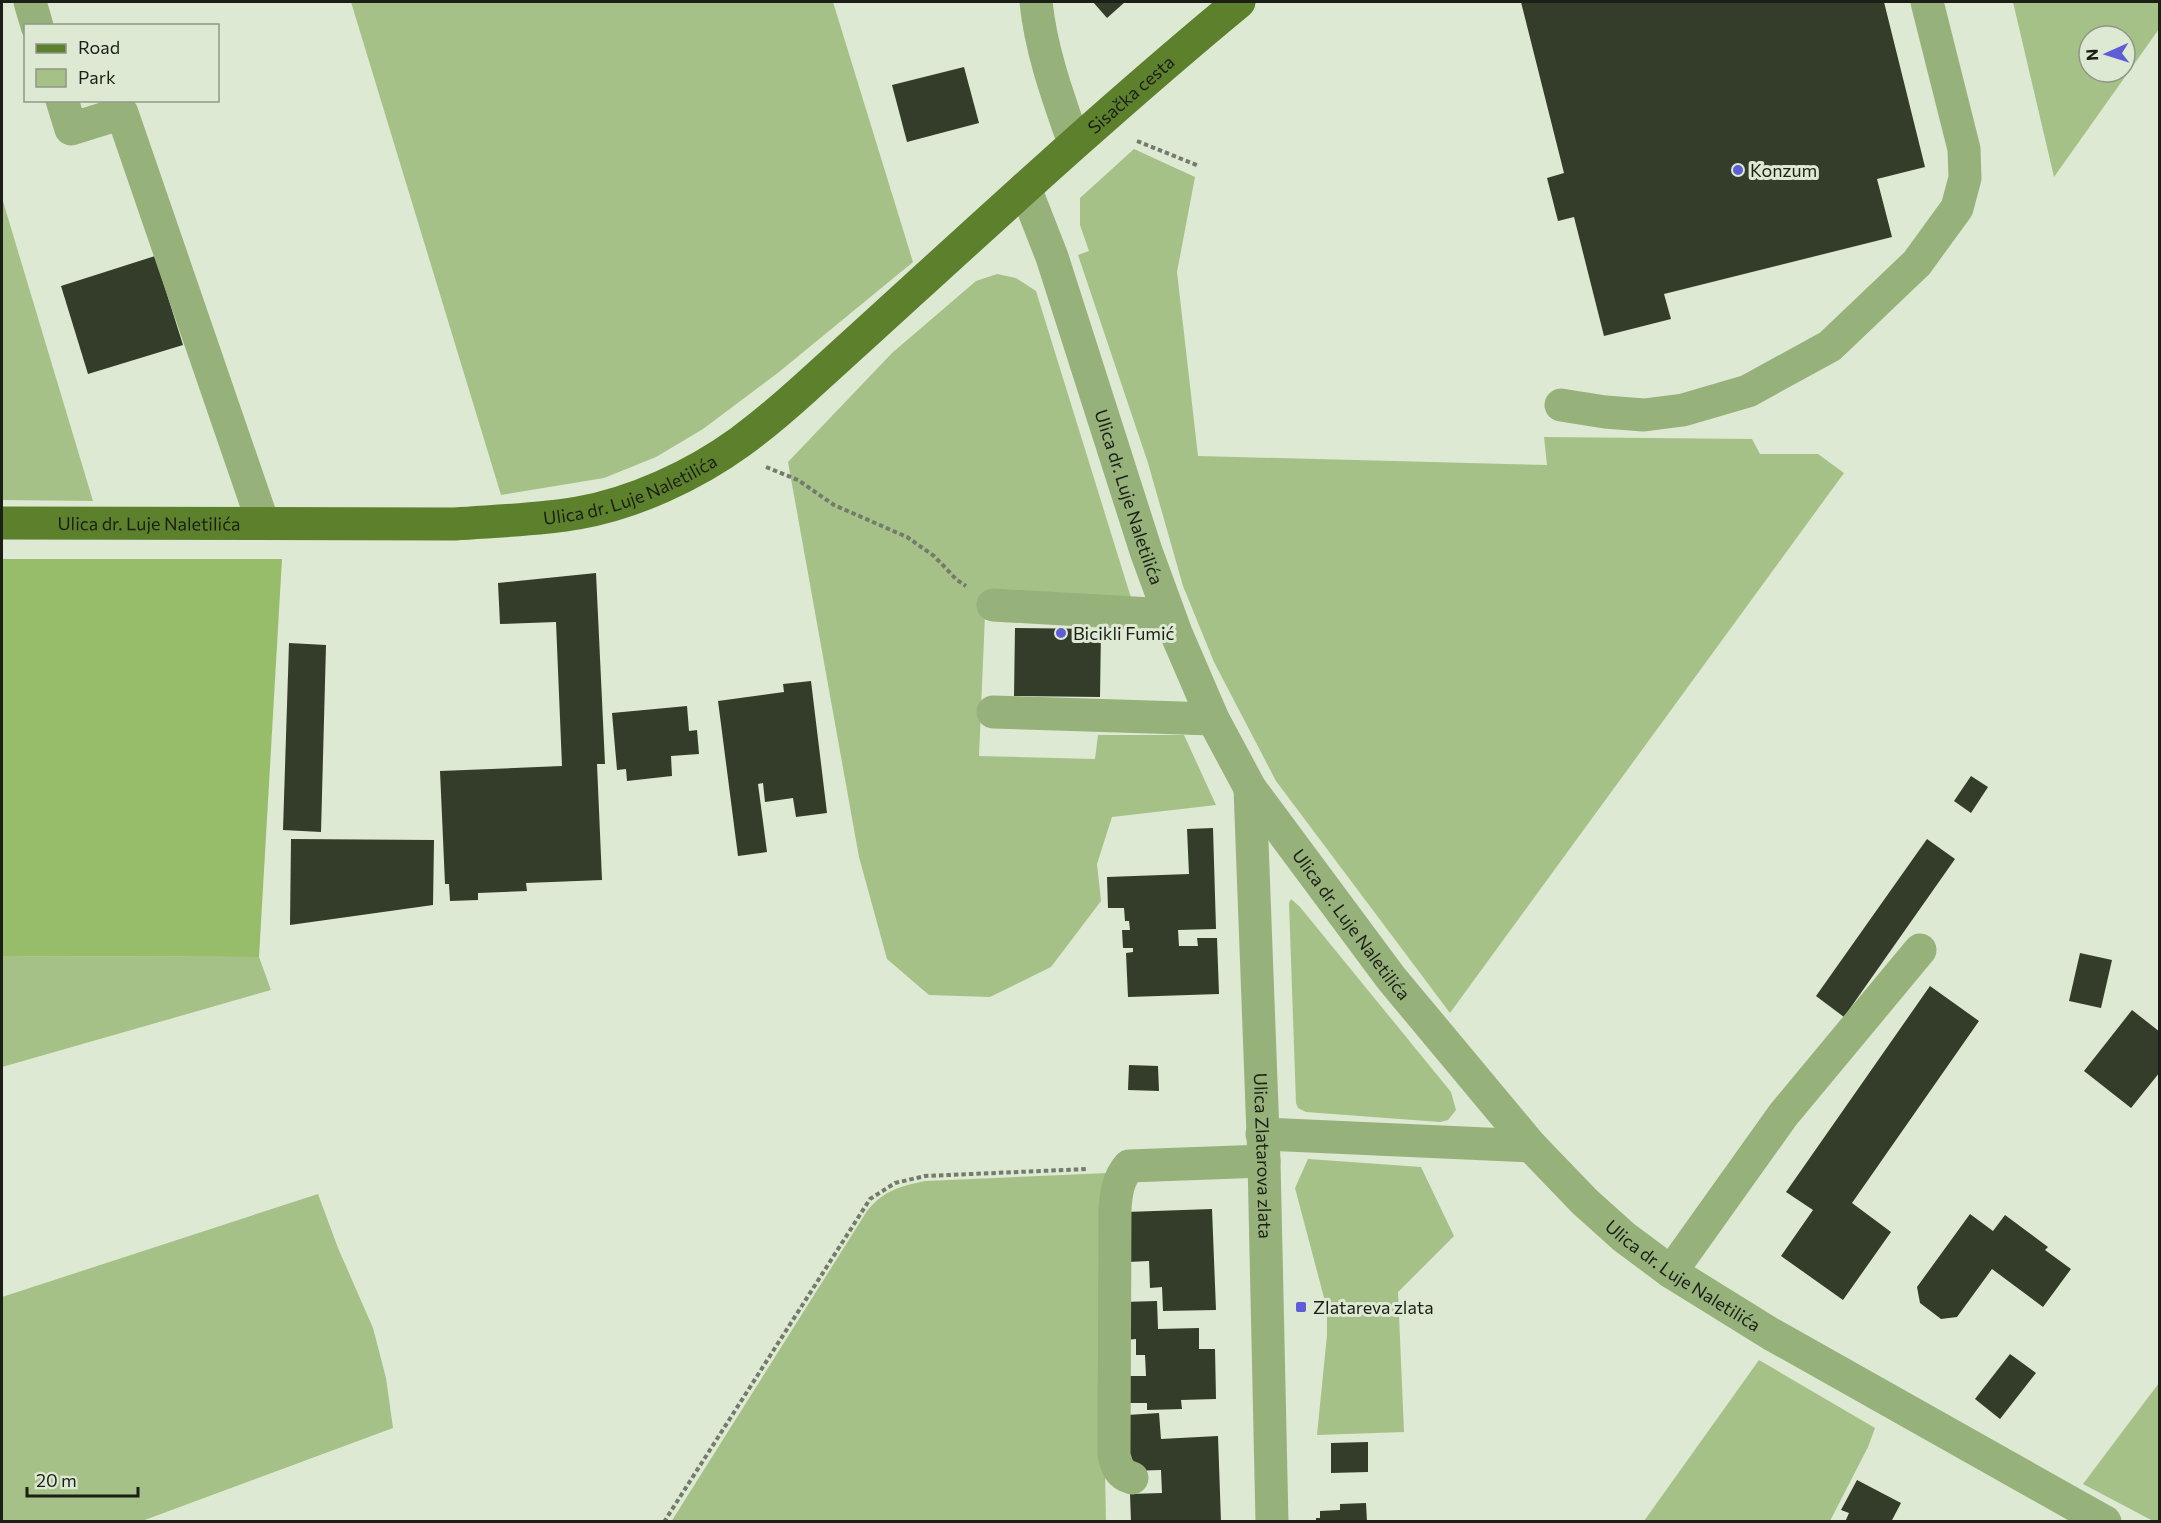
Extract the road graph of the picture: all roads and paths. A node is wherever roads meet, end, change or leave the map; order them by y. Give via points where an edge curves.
1 (30, 2) edge
2 (1014, 2) edge
3 (1239, 2) edge
4 (1927, 2) edge
5 (1038, 15) edge
6 (36, 24) edge
7 (63, 102) edge
8 (1137, 141) dead end
9 (1074, 143) junction
10 (1199, 166) dead end
11 (1025, 188) junction
12 (1562, 405) dead end
13 (757, 463) dead end
14 (2, 523) edge
15 (263, 523) junction
16 (993, 605) joint
17 (1169, 615) junction
18 (993, 712) dead end
19 (1214, 719) junction
20 (1250, 788) junction
21 (1920, 950) dead end
22 (1532, 1146) junction
23 (1263, 1147) junction
24 (1129, 1166) junction
25 (1671, 1272) junction
26 (1132, 1478) dead end
27 (664, 1521) edge
28 (1272, 1521) edge
29 (2105, 1521) edge

1 - 6 street
2 - 5 street
3 - 9 main road, Sisačka cesta
4 - 12 street via 1964,149 1965,178 1957,208 1917,263 1830,346 1748,391 1683,410 1644,414
5 - 9 street via 1054,85
7 - 15 street via 71,129 122,113
8 - 10 path
9 - 11 main road, Sisačka cesta
11 - 15 main road, Ulica dr. Luje Naletilića via 768,420 712,460 664,485 600,508 525,519 455,524
11 - 17 street, Ulica dr. Luje Naletilića via 1052,257
13 - 16 path via 798,480 834,505 907,537
14 - 15 main road, Ulica dr. Luje Naletilića
16 - 17 street
17 - 19 street, Ulica dr. Luje Naletilića
18 - 19 street
19 - 20 street, Ulica dr. Luje Naletilića
20 - 22 street, Ulica dr. Luje Naletilića via 1390,978
20 - 23 street, Ulica Zlatarova zlata
21 - 25 street via 1783,1114
22 - 23 street
22 - 25 street, Ulica dr. Luje Naletilića via 1608,1223
23 - 24 street
23 - 28 street, Ulica Zlatarova zlata
24 - 26 street via 1116,1191 1114,1455 1123,1475
24 - 27 path via 925,1176 895,1183 879,1192 863,1208
25 - 29 street, Ulica dr. Luje Naletilića via 1771,1334

